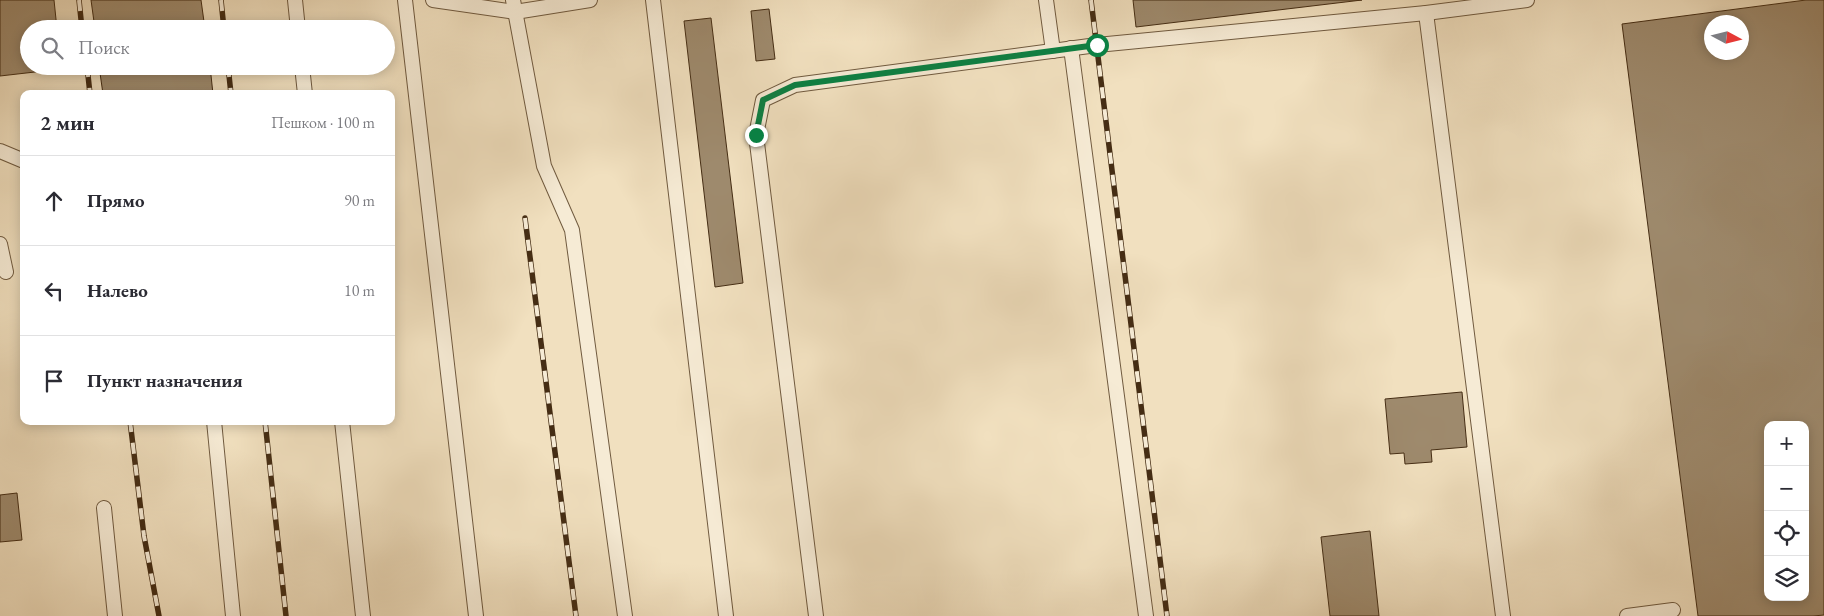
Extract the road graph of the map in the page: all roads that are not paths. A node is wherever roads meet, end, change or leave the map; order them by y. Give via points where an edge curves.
1 (295, 0) edge
2 (405, 0) edge
3 (433, 0) edge
4 (590, 0) edge
5 (653, 0) edge
6 (1046, 0) edge
7 (1527, 0) edge
8 (514, 6) edge
9 (1426, 13) junction
10 (297, 20) edge
11 (1071, 48) junction
12 (1053, 51) junction
13 (303, 75) edge
14 (305, 90) edge
15 (0, 151) edge
16 (20, 159) edge
17 (0, 244) edge
18 (6, 272) dead end
19 (214, 425) edge
20 (342, 425) edge
21 (104, 508) dead end
22 (1673, 610) dead end
23 (115, 616) edge
24 (233, 616) edge
25 (364, 616) edge
26 (476, 616) edge
27 (625, 616) edge
28 (726, 616) edge
29 (816, 616) edge
30 (1146, 616) edge
31 (1503, 616) edge
32 (1627, 616) edge

1 - 10 lane
2 - 26 lane
3 - 8 lane
4 - 8 lane
5 - 28 lane
6 - 12 lane
7 - 9 lane
8 - 27 lane via 544,166 572,230
9 - 11 lane
9 - 31 lane
11 - 12 lane
11 - 30 lane
12 - 29 lane via 795,85 763,100 756,135
13 - 14 lane
15 - 16 lane
17 - 18 lane
19 - 24 lane
20 - 25 lane
21 - 23 lane
22 - 32 lane

